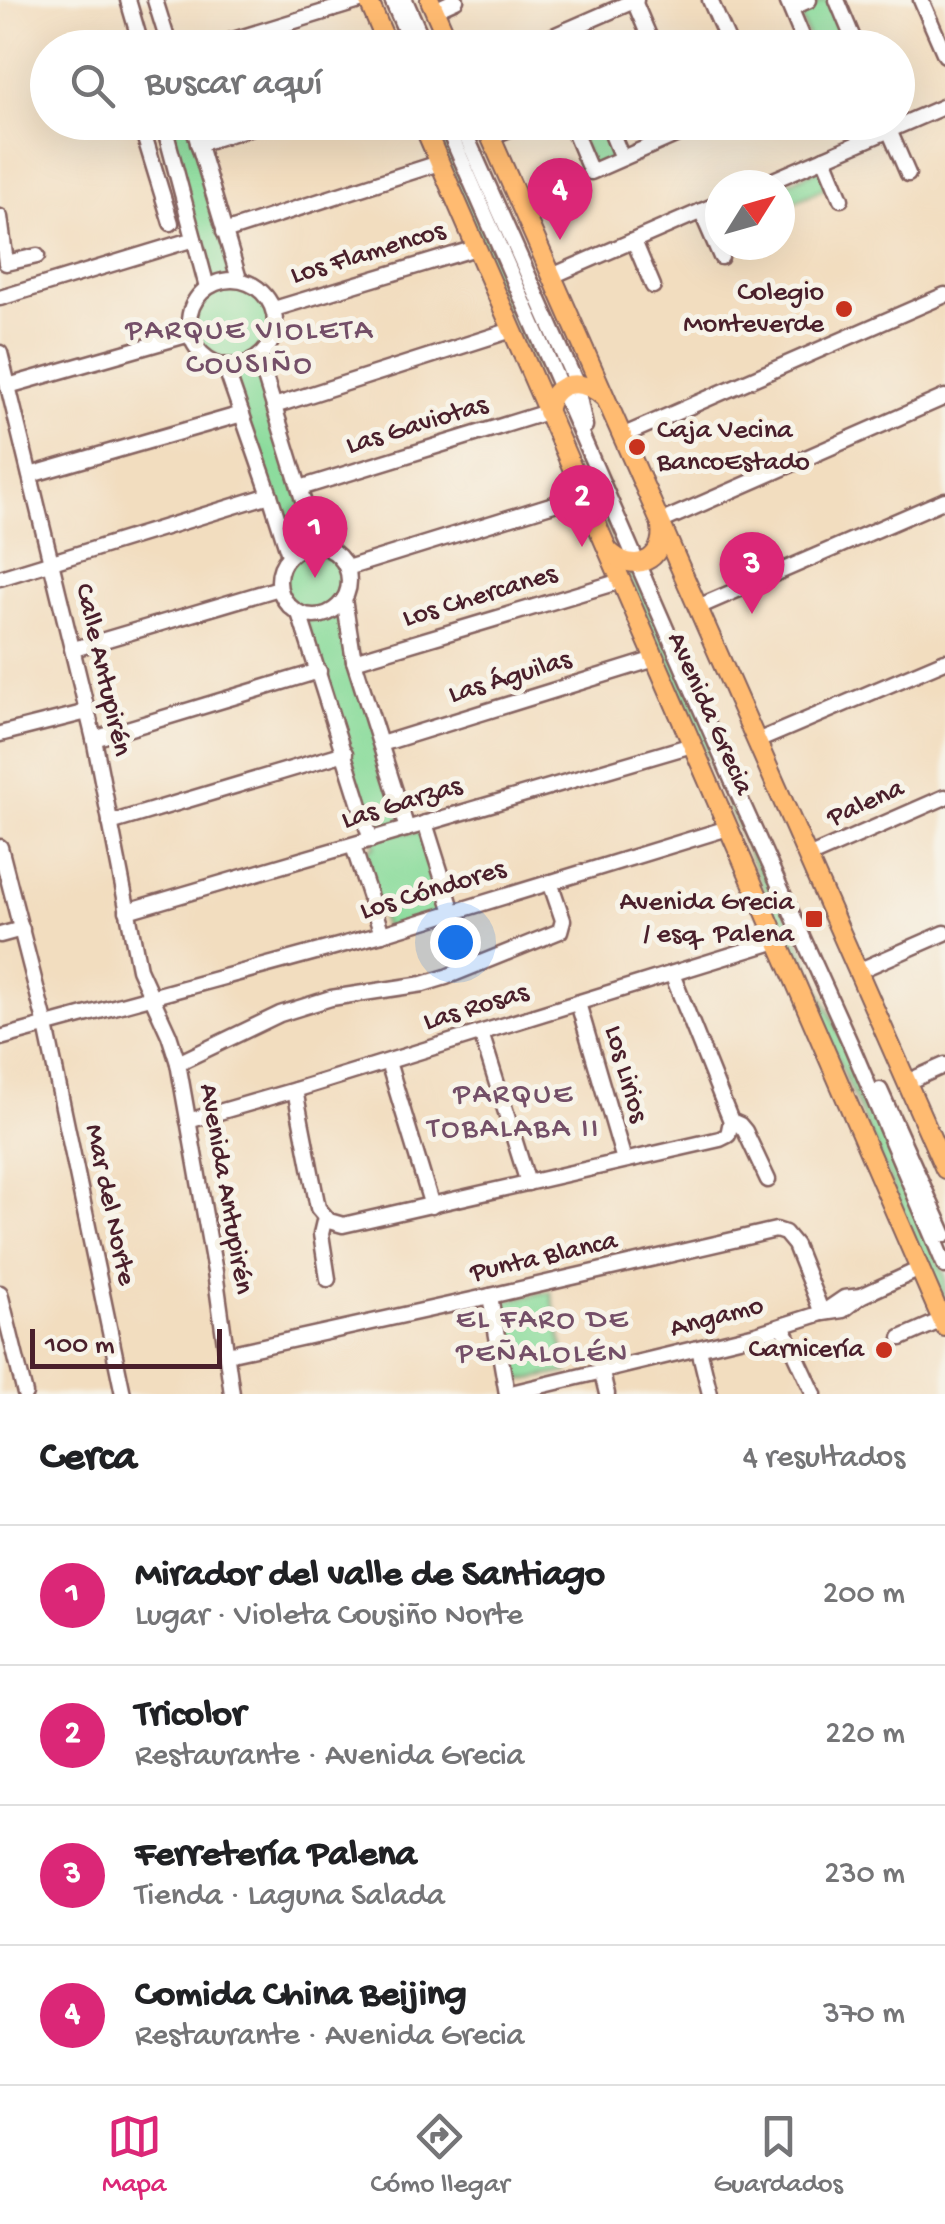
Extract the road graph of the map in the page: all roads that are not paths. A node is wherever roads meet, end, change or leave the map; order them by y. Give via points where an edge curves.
1 (128, 0) edge
2 (155, 0) edge
3 (366, 0) edge
4 (392, 0) edge
5 (405, 0) edge
6 (456, 0) edge
7 (635, 0) edge
8 (710, 0) edge
9 (808, 0) edge
10 (837, 0) edge
11 (922, 0) edge
12 (789, 4) edge
13 (432, 5) edge
14 (137, 30) edge
15 (164, 30) edge
16 (267, 30) edge
17 (380, 30) edge
18 (405, 30) edge
19 (418, 30) edge
20 (442, 30) edge
21 (567, 30) edge
22 (647, 30) edge
23 (723, 30) edge
24 (800, 30) edge
25 (849, 30) edge
26 (945, 55) edge
27 (945, 106) edge
28 (915, 119) edge
29 (145, 140) edge
30 (168, 140) edge
31 (197, 140) edge
32 (211, 140) edge
33 (429, 140) edge
34 (453, 140) edge
35 (467, 140) edge
36 (491, 140) edge
37 (578, 140) edge
38 (614, 140) edge
39 (659, 140) edge
40 (866, 140) edge
41 (893, 140) edge
42 (198, 144) junction
43 (622, 158) junction
44 (824, 158) junction
45 (439, 163) junction
46 (795, 171) edge
47 (908, 174) dead end
48 (842, 199) dead end
49 (705, 209) edge
50 (701, 211) junction
51 (0, 217) edge
52 (705, 220) edge
53 (170, 223) dead end
54 (224, 232) junction
55 (194, 239) junction
56 (634, 240) junction
57 (476, 248) junction
58 (36, 256) dead end
59 (552, 276) junction
60 (238, 279) junction
61 (207, 286) junction
62 (653, 286) dead end
63 (945, 296) edge
64 (0, 298) edge
65 (274, 309) junction
66 (512, 330) junction
67 (190, 334) junction
68 (0, 353) edge
69 (259, 358) junction
70 (225, 366) junction
71 (8, 386) junction
72 (569, 386) junction
73 (605, 397) junction
74 (945, 397) edge
75 (274, 406) junction
76 (547, 412) junction
77 (242, 414) junction
78 (7, 418) edge
79 (622, 436) junction
80 (30, 475) junction
81 (300, 488) junction
82 (270, 495) junction
83 (583, 495) junction
84 (945, 500) edge
85 (660, 522) junction
86 (603, 541) junction
87 (317, 545) junction
88 (289, 555) junction
89 (52, 562) junction
90 (641, 563) junction
91 (347, 568) junction
92 (0, 578) edge
93 (621, 581) junction
94 (278, 588) junction
95 (344, 599) junction
96 (698, 607) junction
97 (300, 614) junction
98 (74, 648) junction
99 (654, 658) junction
100 (945, 660) edge
101 (354, 661) junction
102 (319, 671) junction
103 (87, 712) junction
104 (0, 734) edge
105 (94, 739) junction
106 (756, 741) junction
107 (380, 744) junction
108 (692, 745) junction
109 (345, 753) junction
110 (945, 797) edge
111 (110, 823) junction
112 (425, 823) junction
113 (407, 828) junction
114 (728, 828) junction
115 (371, 840) junction
116 (0, 846) edge
117 (353, 846) junction
118 (808, 857) junction
119 (550, 882) junction
120 (127, 911) junction
121 (454, 912) junction
122 (22, 929) junction
123 (945, 932) edge
124 (382, 934) junction
125 (0, 935) edge
126 (777, 941) junction
127 (858, 971) junction
128 (672, 974) junction
129 (151, 998) junction
130 (578, 1003) junction
131 (46, 1026) junction
132 (481, 1033) junction
133 (0, 1038) edge
134 (388, 1062) junction
135 (178, 1063) junction
136 (945, 1065) edge
137 (907, 1082) junction
138 (295, 1090) junction
139 (188, 1121) junction
140 (731, 1121) junction
141 (624, 1160) junction
142 (945, 1169) edge
143 (768, 1180) dead end
144 (528, 1184) junction
145 (432, 1206) junction
146 (325, 1217) junction
147 (945, 1235) edge
148 (945, 1266) edge
149 (920, 1269) junction
150 (328, 1280) dead end
151 (0, 1292) edge
152 (490, 1296) junction
153 (822, 1312) junction
154 (944, 1324) edge
155 (783, 1327) junction
156 (901, 1338) dead end
157 (699, 1350) junction
158 (227, 1354) junction
159 (602, 1373) junction
160 (25, 1394) edge
161 (124, 1394) edge
162 (232, 1394) edge
163 (507, 1394) edge
164 (607, 1394) edge
165 (710, 1394) edge
166 (814, 1394) edge

1 - 14 street
2 - 15 street
3 - 16 street
3 - 17 main road
4 - 18 street
5 - 19 street
6 - 13 street
7 - 21 street
7 - 22 street
8 - 23 street
9 - 12 street
10 - 25 street
11 - 26 street
12 - 24 street
13 - 20 main road
27 - 28 street
29 - 53 street
30 - 55 street
31 - 42 street
32 - 42 street
33 - 45 main road, Avenida Grecia
34 - 72 street
35 - 72 street
36 - 59 main road, Avenida Grecia
37 - 43 street via 591,172
38 - 43 street
39 - 43 street
40 - 44 street
41 - 47 street
42 - 54 street
44 - 46 street
44 - 48 street
45 - 54 street
45 - 57 main road, Avenida Grecia
49 - 50 street
50 - 52 street
50 - 56 street
51 - 58 street via 6,263
54 - 60 street
55 - 61 street
55 - 64 street
56 - 59 street
56 - 62 street
57 - 65 street, Los Flamencos
57 - 66 main road, Avenida Grecia
59 - 73 main road, Avenida Grecia
60 - 61 street
60 - 65 street via 261,289
61 - 67 street via 189,316
63 - 79 street
65 - 69 street via 271,344
66 - 75 street
66 - 76 main road, Avenida Grecia
67 - 70 street via 197,349
67 - 71 street
68 - 71 street, Calle Antupirén
69 - 70 street
69 - 75 street
70 - 77 street
71 - 78 street, Calle Antupirén
72 - 73 main road via 589,386
72 - 76 main road via 551,398
72 - 90 street
73 - 79 main road, Avenida Grecia
74 - 85 street
75 - 81 street
76 - 81 street, Las Gaviotas
76 - 83 main road, Avenida Grecia
77 - 80 street
77 - 82 street
78 - 80 street, Calle Antupirén
79 - 85 main road, Avenida Grecia
80 - 89 street, Calle Antupirén
81 - 87 street
82 - 88 street
82 - 89 street
83 - 86 main road, Avenida Grecia
83 - 91 street
84 - 96 street
85 - 90 main road via 661,544
85 - 96 main road, Avenida Grecia
86 - 90 main road via 618,559
86 - 93 main road, Avenida Grecia
87 - 88 street
87 - 91 street via 335,552
88 - 94 street
89 - 92 street
89 - 98 street, Calle Antupirén
90 - 147 street
90 - 148 street
91 - 95 street
93 - 99 main road, Avenida Grecia
93 - 101 street, Los Chercanes
94 - 97 street
94 - 98 street
95 - 97 street via 320,616
95 - 101 street
96 - 106 main road, Avenida Grecia
97 - 102 street
98 - 103 street, Calle Antupirén
99 - 107 street, Las Águilas
99 - 108 main road, Avenida Grecia
100 - 106 street
101 - 107 street
102 - 105 street
102 - 109 street
103 - 104 street
103 - 105 street, Calle Antupirén
105 - 111 street, Calle Antupirén
106 - 118 main road, Avenida Grecia
107 - 113 street
108 - 112 street, Las Garzas
108 - 114 main road, Avenida Grecia
109 - 111 street
109 - 115 street
110 - 118 street, Palena
111 - 120 street, Calle Antupirén
112 - 113 street, Las Garzas
112 - 121 street
113 - 115 street, Las Garzas
114 - 119 street, Los Cóndores
114 - 126 main road, Avenida Grecia
115 - 117 street, Las Garzas
116 - 122 street, Mar del Norte
117 - 120 street, Las Garzas
117 - 124 street
118 - 127 main road, Avenida Grecia
119 - 121 street, Los Cóndores
119 - 135 street via 563,920 560,931 423,984 331,998 280,1014
120 - 129 street, Calle Antupirén via 138,970
121 - 124 street, Los Cóndores
122 - 125 street
122 - 131 street, Mar del Norte
123 - 127 street
124 - 129 street, Los Cóndores
126 - 128 street, Las Rosas
126 - 149 main road, Avenida Grecia
127 - 137 main road, Avenida Grecia
128 - 130 street, Las Rosas
128 - 140 street
129 - 131 street, Los Cóndores
129 - 135 street, Avenida Antupirén
130 - 132 street, Las Rosas
130 - 141 street, Los Lirios
131 - 133 street, Los Cóndores
131 - 161 street, Mar del Norte
132 - 134 street, Las Rosas
132 - 144 street
134 - 138 street, Las Rosas
134 - 145 street
135 - 139 street, Avenida Antupirén
136 - 137 street
137 - 142 main road, Avenida Grecia
138 - 139 street, Las Rosas
138 - 146 street via 316,1202
139 - 158 street, Avenida Antupirén
140 - 141 street via 720,1139
140 - 143 street via 745,1131
141 - 144 street
144 - 145 street
145 - 146 street via 354,1224
146 - 150 street
149 - 153 street, Angamo
149 - 154 main road, Avenida Grecia
151 - 160 street
152 - 153 street, Punta Blanca via 776,1230 792,1240
152 - 158 street, Punta Blanca
152 - 163 street
153 - 155 street, Angamo
154 - 156 street
155 - 157 street, Angamo
155 - 166 street
157 - 159 street, Angamo
157 - 165 street
158 - 162 street, Avenida Antupirén
159 - 163 street, Angamo
159 - 164 street

